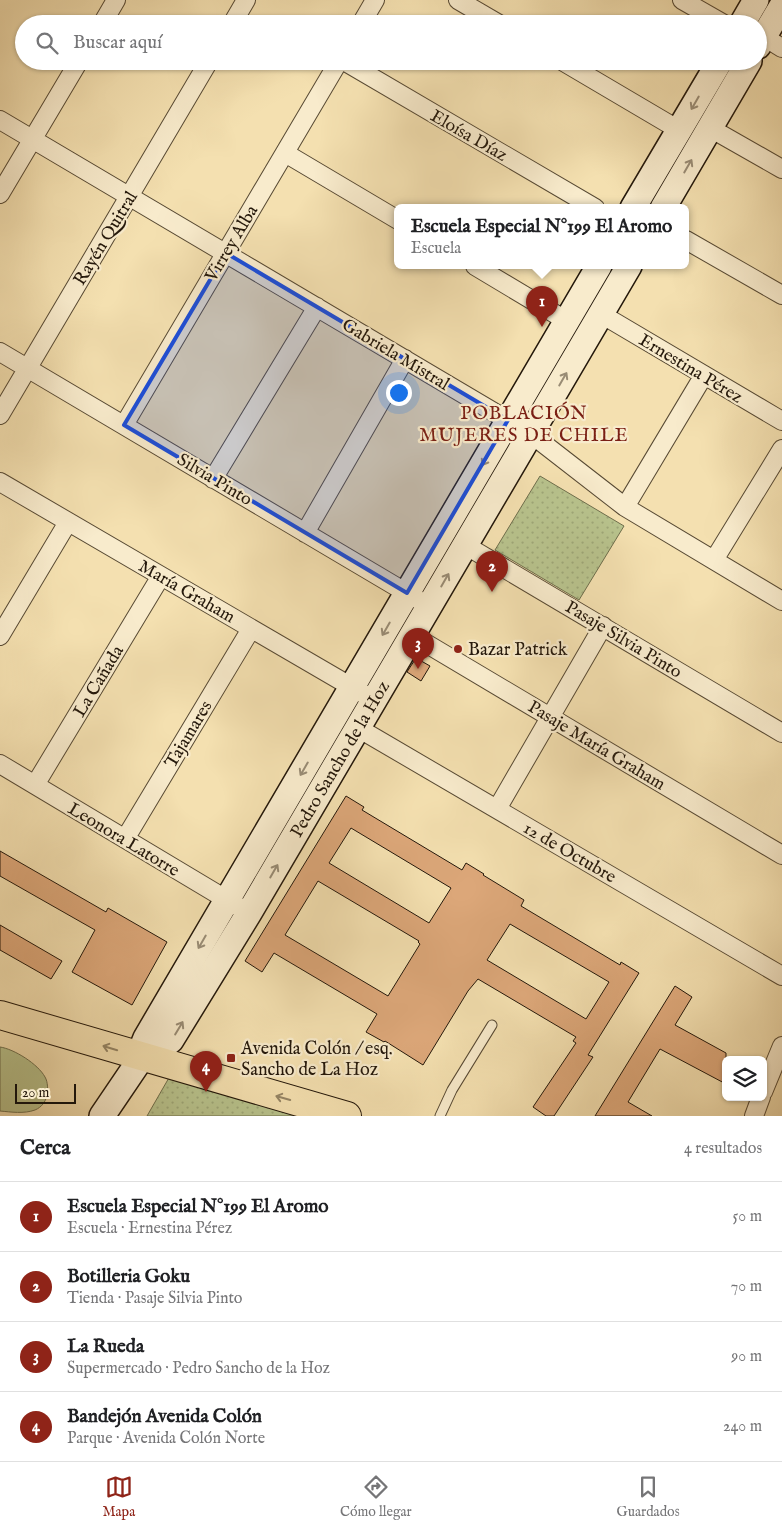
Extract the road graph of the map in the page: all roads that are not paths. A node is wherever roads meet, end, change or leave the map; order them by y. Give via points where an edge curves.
1 (116, 0) edge
2 (246, 0) edge
3 (375, 0) edge
4 (458, 0) edge
5 (682, 0) edge
6 (756, 0) edge
7 (782, 6) edge
8 (107, 15) edge
9 (237, 15) edge
10 (366, 15) edge
11 (484, 15) edge
12 (708, 15) edge
13 (747, 15) edge
14 (768, 44) edge
15 (74, 70) edge
16 (205, 70) edge
17 (334, 70) edge
18 (359, 70) edge
19 (577, 70) edge
20 (715, 70) edge
21 (745, 70) edge
22 (0, 120) edge
23 (710, 128) junction
24 (679, 130) junction
25 (32, 140) junction
26 (285, 153) junction
27 (782, 169) edge
28 (0, 194) edge
29 (129, 197) junction
30 (588, 204) edge
31 (635, 204) edge
32 (665, 204) edge
33 (394, 218) edge
34 (689, 242) edge
35 (226, 253) junction
36 (480, 269) edge
37 (598, 269) edge
38 (627, 269) edge
39 (782, 296) edge
40 (317, 307) junction
41 (601, 314) junction
42 (567, 321) junction
43 (0, 352) edge
44 (405, 359) junction
45 (27, 368) junction
46 (704, 375) junction
47 (0, 415) edge
48 (780, 417) edge
49 (508, 420) junction
50 (124, 426) junction
51 (531, 434) junction
52 (782, 449) edge
53 (213, 478) junction
54 (0, 482) edge
55 (624, 507) junction
56 (68, 522) junction
57 (305, 533) junction
58 (465, 544) junction
59 (714, 560) junction
60 (162, 576) junction
61 (407, 594) junction
62 (782, 601) edge
63 (429, 607) junction
64 (604, 626) junction
65 (250, 628) junction
66 (412, 635) junction
67 (0, 636) edge
68 (352, 687) junction
69 (374, 700) junction
70 (551, 717) junction
71 (358, 728) junction
72 (782, 733) edge
73 (0, 764) edge
74 (34, 785) junction
75 (497, 809) junction
76 (125, 839) junction
77 (782, 855) edge
78 (227, 900) junction
79 (249, 913) junction
80 (782, 976) edge
81 (0, 1015) edge
82 (492, 1025) dead end
83 (782, 1046) edge
84 (142, 1057) junction
85 (767, 1082) edge
86 (760, 1101) edge
87 (102, 1116) edge
88 (347, 1116) edge
89 (440, 1116) edge
90 (754, 1116) edge

1 - 8 street
2 - 9 street
3 - 10 street
4 - 11 street
5 - 12 street
6 - 13 street
7 - 14 street
15 - 25 street
16 - 29 street, Rayén Quitral
17 - 26 street, Virrey Alba
18 - 30 street, Eloísa Díaz
19 - 24 street
20 -> 24 street
21 - 23 street
22 - 25 street, Gabriela Mistral
23 - 27 street
32 -> 23 street
24 - 31 street
25 - 28 street
25 - 29 street, Gabriela Mistral
26 - 33 street
26 - 35 street, Virrey Alba
29 - 35 street, Gabriela Mistral
29 - 45 street, Rayén Quitral
34 - 39 street
35 - 40 street, Gabriela Mistral
35 - 50 street, Virrey Alba
36 - 42 street
37 - 42 street, Pedro Sancho de la Hoz
38 - 41 street, Pedro Sancho de la Hoz
40 - 44 street, Gabriela Mistral
40 - 53 street
41 - 46 street, Ernestina Pérez
51 -> 41 street, Pedro Sancho de la Hoz
42 - 49 street, Pedro Sancho de la Hoz
43 - 45 street, Silvia Pinto
44 - 49 street, Gabriela Mistral
44 - 57 street
45 - 47 street, Rayén Quitral
45 - 50 street, Silvia Pinto
46 - 48 street, Ernestina Pérez
46 - 55 street
49 - 51 street, Gabriela Mistral
49 -> 61 street, Pedro Sancho de la Hoz
50 - 53 street, Silvia Pinto
51 - 55 street, Gabriela Mistral
51 - 58 street, Pedro Sancho de la Hoz
52 - 59 street
53 - 57 street, Silvia Pinto
54 - 56 street, María Graham
55 - 59 street, Gabriela Mistral
56 - 60 street, María Graham
56 - 67 street
57 - 61 street, Silvia Pinto
63 -> 58 street, Pedro Sancho de la Hoz
58 - 64 street, Pasaje Silvia Pinto
59 - 62 street, Gabriela Mistral
60 - 65 street, María Graham
60 - 74 street, La Cañada
61 - 63 street, Silvia Pinto
61 -> 68 street, Pedro Sancho de la Hoz
63 - 66 street, Pedro Sancho de la Hoz
64 - 70 street
64 - 72 street, Pasaje Silvia Pinto
65 - 68 street, María Graham
65 - 76 street, Tajamares
66 - 69 street, Pedro Sancho de la Hoz
66 - 70 street, Pasaje María Graham
68 - 69 street, María Graham
68 -> 78 street, Pedro Sancho de la Hoz
69 - 71 street, Pedro Sancho de la Hoz
70 - 75 street
70 - 77 street, Pasaje María Graham
71 - 75 street, 12 de Octubre
79 -> 71 street, Pedro Sancho de la Hoz
73 - 74 street, Leonora Latorre
74 - 76 street, Leonora Latorre
75 - 80 street, 12 de Octubre
76 - 78 street, Leonora Latorre
78 - 79 street, Leonora Latorre
78 -> 84 street, Pedro Sancho de la Hoz via 146,1038
84 -> 79 street, Pedro Sancho de la Hoz via 156,1053 171,1040
84 -> 81 main road
82 - 89 lane
83 - 85 street
84 - 87 street, Pedro Sancho de la Hoz
88 -> 84 main road
86 - 90 street

